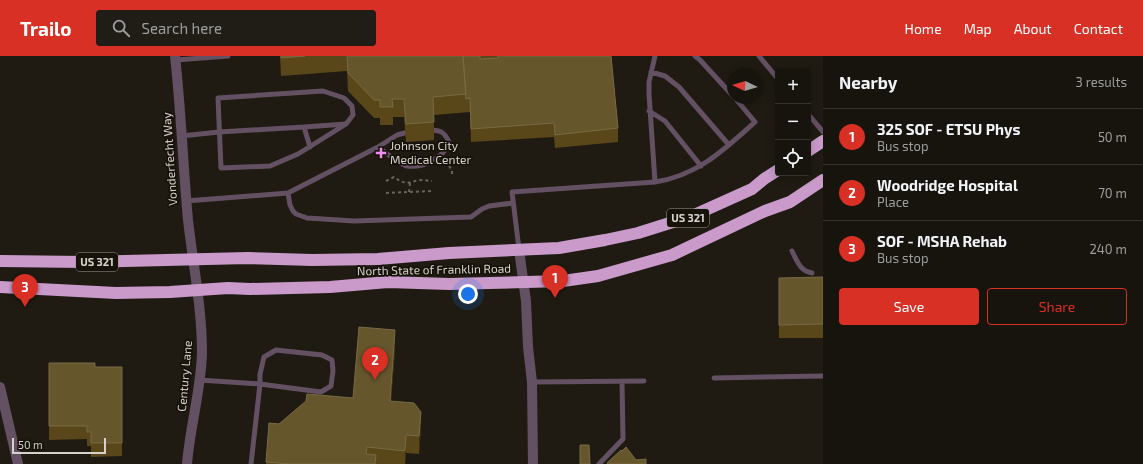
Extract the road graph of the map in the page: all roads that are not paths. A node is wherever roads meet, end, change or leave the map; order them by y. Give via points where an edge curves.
1 (228, 56) edge
2 (654, 56) edge
3 (695, 56) edge
4 (759, 56) edge
5 (176, 58) edge
6 (651, 72) junction
7 (775, 75) edge
8 (727, 89) edge
9 (740, 104) edge
10 (649, 111) junction
11 (811, 118) edge
12 (346, 124) junction
13 (304, 127) junction
14 (219, 132) junction
15 (823, 132) edge
16 (181, 136) junction
17 (823, 141) edge
18 (729, 145) junction
19 (310, 147) junction
20 (378, 147) junction
21 (811, 148) edge
22 (701, 166) junction
23 (775, 172) edge
24 (823, 180) edge
25 (655, 182) junction
26 (288, 194) junction
27 (186, 200) junction
28 (513, 203) junction
29 (519, 250) junction
30 (792, 251) dead end
31 (193, 260) junction
32 (0, 261) edge
33 (812, 273) dead end
34 (524, 282) junction
35 (0, 287) edge
36 (198, 290) junction
37 (823, 376) edge
38 (714, 378) dead end
39 (199, 380) junction
40 (622, 381) junction
41 (644, 381) dead end
42 (532, 382) junction
43 (260, 384) junction
44 (0, 387) edge
45 (4, 418) edge
46 (18, 464) edge
47 (187, 464) edge
48 (251, 464) edge
49 (533, 464) edge
50 (599, 464) edge

1 - 5 lane
2 - 6 lane
3 - 8 lane
4 - 7 lane
5 - 16 street, Vonderfecht Way
6 - 10 lane
6 - 18 lane via 665,76 680,87
9 - 18 lane via 755,122
10 - 22 lane via 665,121
10 - 25 lane
11 - 15 lane
12 - 13 lane
12 - 14 lane via 353,115 352,106 344,98 323,91 218,98
12 - 19 lane
13 - 14 lane
13 - 19 lane
14 - 16 lane
14 - 19 lane via 221,168 270,166
16 - 27 street, Vonderfecht Way
17 - 21 highway
18 - 22 lane
20 - 20 lane via 407,166 426,164 446,149 449,142 442,132 419,130 397,135
20 - 26 lane
22 - 25 lane via 683,175
23 - 29 highway, North State of Franklin Road / US 321 via 752,189 719,205 653,229 559,248
24 - 34 highway, North State of Franklin Road / US 321 via 790,202 765,211 672,255 598,276 563,281
25 - 28 lane via 512,192
26 - 27 lane
26 - 28 lane via 292,211 302,217 354,221 471,217 489,206
27 - 31 street, Vonderfecht Way
28 - 29 lane
29 - 31 highway, North State of Franklin Road / US 321 via 378,259
29 - 34 street
30 - 33 lane via 800,267
31 - 32 highway, North State of Franklin Road / US 321
31 - 36 street, Vonderfecht Way
34 - 36 highway, North State of Franklin Road / US 321 via 388,282 330,287
34 - 42 street
35 - 36 highway, North State of Franklin Road / US 321 via 116,292
36 - 39 street, Century Lane via 202,354
37 - 38 lane
39 - 43 lane
39 - 47 street, Century Lane
40 - 41 lane
40 - 42 lane
40 - 50 lane via 623,440
42 - 49 street
43 - 43 lane via 264,356 276,350 322,356 332,360 331,386 320,392
43 - 48 lane
44 - 45 street
45 - 46 street

